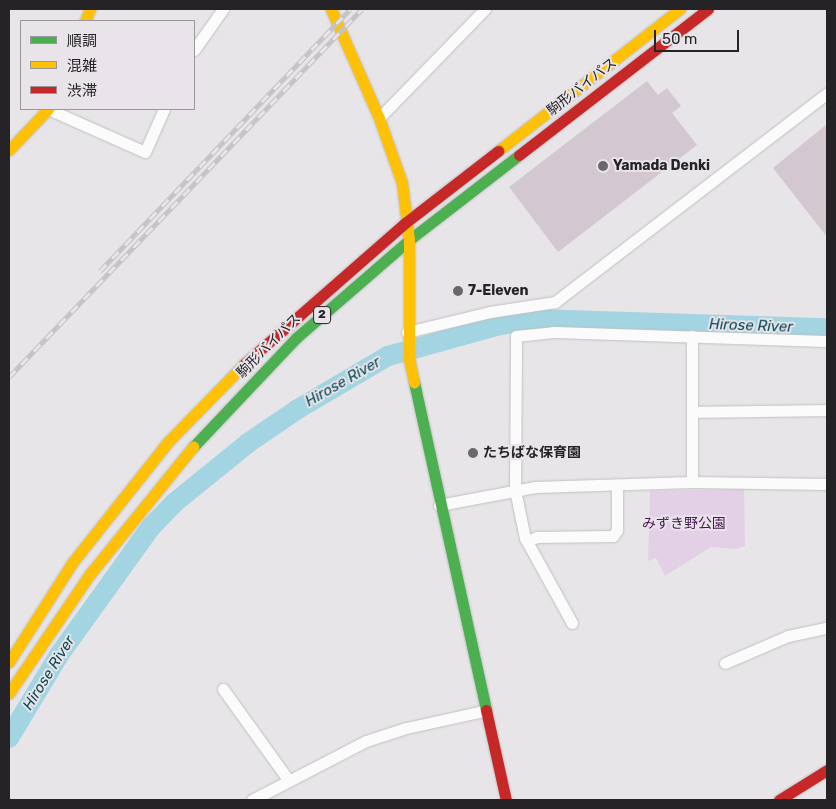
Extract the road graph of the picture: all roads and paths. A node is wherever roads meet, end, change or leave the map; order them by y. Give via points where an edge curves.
1 (223, 9) edge
2 (332, 9) edge
3 (485, 9) edge
4 (680, 9) edge
5 (708, 9) edge
6 (195, 49) edge
7 (827, 93) edge
8 (47, 110) edge
9 (50, 110) edge
10 (164, 110) edge
11 (379, 118) junction
12 (9, 150) edge
13 (405, 223) junction
14 (409, 240) junction
15 (408, 336) junction
16 (692, 336) junction
17 (827, 341) edge
18 (827, 410) edge
19 (692, 412) junction
20 (692, 482) junction
21 (827, 484) edge
22 (617, 485) junction
23 (515, 490) junction
24 (440, 505) junction
25 (527, 541) junction
26 (572, 623) dead end
27 (827, 628) edge
28 (9, 662) edge
29 (725, 663) dead end
30 (223, 689) dead end
31 (9, 693) edge
32 (484, 711) junction
33 (827, 770) edge
34 (289, 781) junction
35 (252, 800) edge
36 (506, 800) edge
37 (779, 800) edge

1 - 6 street
2 - 11 main road
3 - 11 street
4 - 13 main road, 駒形バイパス / 2
5 - 14 main road, 駒形バイパス / 2
7 - 15 street via 555,302 497,311
8 - 12 main road
9 - 10 street via 145,152
11 - 13 main road via 402,183
13 - 14 main road
13 - 28 main road, 駒形バイパス / 2 via 288,322 167,443 72,563
14 - 15 main road
14 - 31 main road, 駒形バイパス / 2 via 296,338 183,458 90,574
15 - 24 main road via 409,359
16 - 17 street
16 - 19 street
16 - 23 street via 552,332 516,336
18 - 19 street
19 - 20 street
20 - 21 street
20 - 22 street
22 - 23 street
22 - 25 street via 617,530 613,536 536,537
23 - 24 street
23 - 25 street
24 - 32 main road
25 - 26 street
27 - 29 street via 788,636
30 - 34 street
32 - 34 street via 406,728 366,741
32 - 36 main road
33 - 37 main road
34 - 35 street

